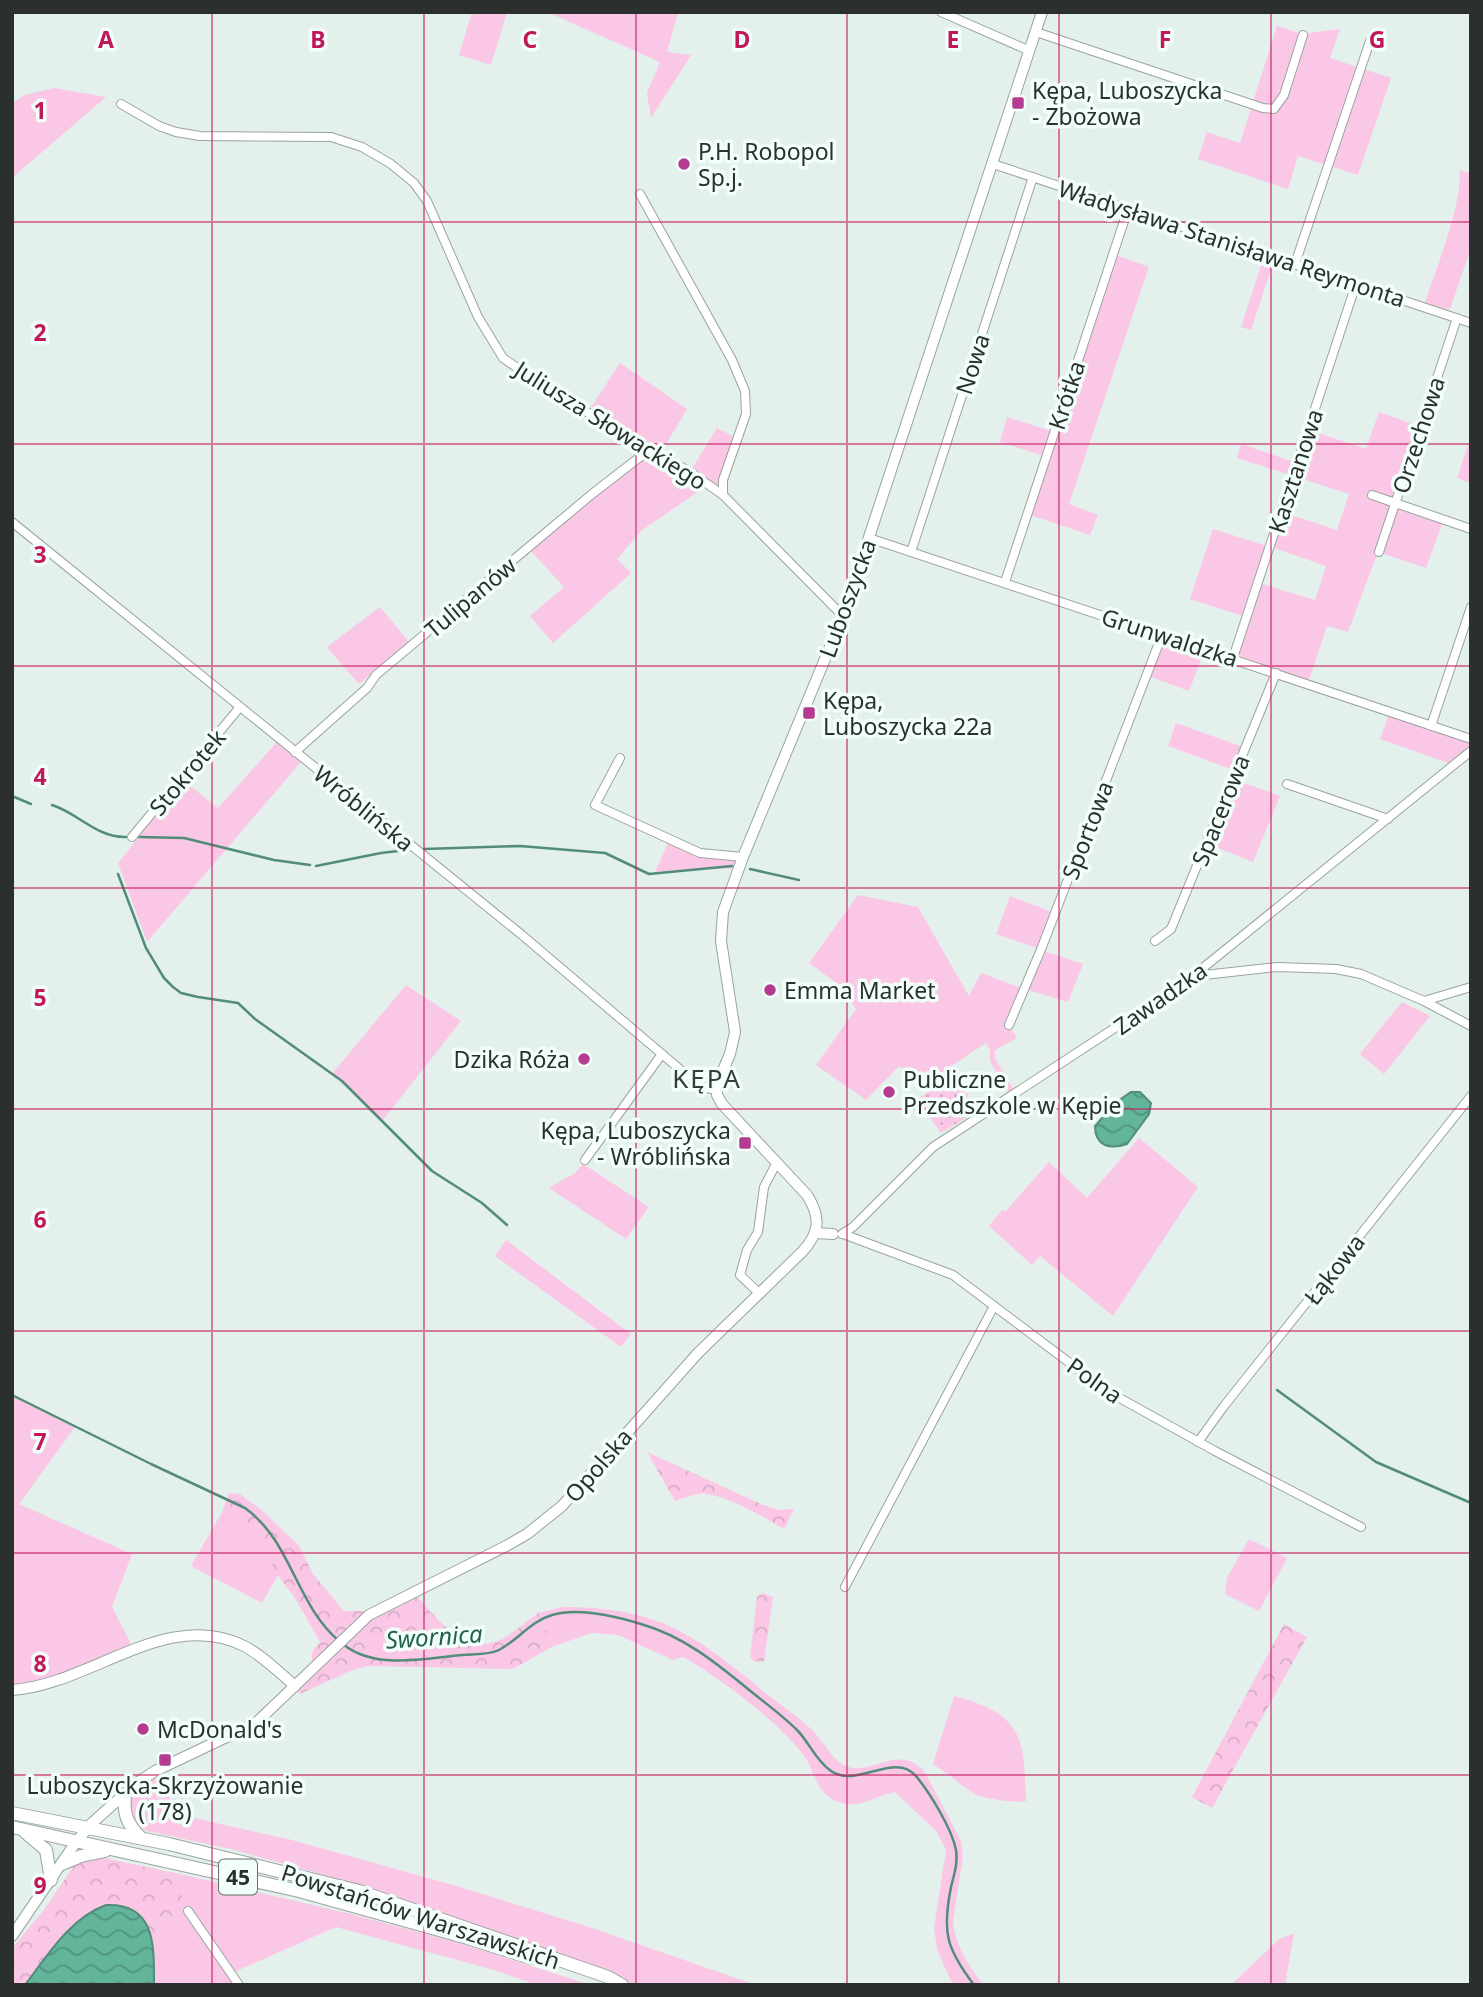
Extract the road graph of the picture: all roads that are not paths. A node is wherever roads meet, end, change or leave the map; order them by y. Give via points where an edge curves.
1 (941, 12) edge
2 (1042, 12) edge
3 (1036, 33) junction
4 (1303, 35) dead end
5 (1370, 41) dead end
6 (1030, 51) junction
7 (121, 104) dead end
8 (993, 164) junction
9 (1033, 177) junction
10 (640, 194) dead end
11 (1128, 209) junction
12 (1295, 264) junction
13 (1356, 284) junction
14 (1457, 318) junction
15 (1471, 323) edge
16 (653, 451) junction
17 (723, 495) junction
18 (1372, 495) dead end
19 (1396, 502) junction
20 (12, 522) edge
21 (1471, 529) edge
22 (869, 538) junction
23 (911, 552) junction
24 (1379, 552) dead end
25 (1005, 582) junction
26 (1471, 607) edge
27 (844, 613) junction
28 (1161, 635) junction
29 (1233, 658) junction
30 (1276, 673) junction
31 (240, 707) junction
32 (1431, 726) junction
33 (1471, 739) edge
34 (1471, 751) edge
35 (295, 752) junction
36 (620, 758) dead end
37 (1287, 783) dead end
38 (1388, 819) junction
39 (132, 837) dead end
40 (743, 857) junction
41 (1155, 941) dead end
42 (1193, 977) junction
43 (1471, 987) edge
44 (1424, 1001) junction
45 (1009, 1025) dead end
46 (1471, 1026) edge
47 (662, 1054) junction
48 (716, 1090) junction
49 (1471, 1096) edge
50 (585, 1160) dead end
51 (777, 1162) junction
52 (816, 1234) junction
53 (837, 1234) junction
54 (760, 1294) junction
55 (994, 1306) junction
56 (1198, 1442) junction
57 (1361, 1527) dead end
58 (845, 1587) dead end
59 (295, 1686) junction
60 (12, 1690) edge
61 (125, 1794) junction
62 (12, 1813) edge
63 (16, 1828) edge
64 (89, 1828) junction
65 (141, 1839) junction
66 (76, 1842) junction
67 (109, 1850) junction
68 (62, 1864) junction
69 (51, 1880) junction
70 (188, 1910) dead end
71 (12, 1936) edge
72 (239, 1985) edge
73 (616, 1985) edge
74 (622, 1985) edge

1 - 6 street
2 - 3 street, Luboszycka
3 - 4 street via 1275,109
3 - 6 street, Luboszycka
5 - 12 street
6 - 8 street, Luboszycka
7 - 16 street, Juliusza Słowackiego via 177,132 331,137 362,147 391,164 427,201 478,317 503,358
8 - 9 street, Władysława Stanisława Reymonta
8 - 22 street, Luboszycka
9 - 11 street, Władysława Stanisława Reymonta
9 - 23 street, Nowa
10 - 17 street via 745,390 745,421 723,480
11 - 12 street, Władysława Stanisława Reymonta
11 - 25 street, Krótka
12 - 13 street, Władysława Stanisława Reymonta
13 - 14 street, Władysława Stanisława Reymonta
13 - 29 street, Kasztanowa
14 - 15 street, Władysława Stanisława Reymonta
14 - 19 street, Orzechowa
16 - 17 street, Juliusza Słowackiego
16 - 35 street, Tulipanów via 592,494 376,676
17 - 27 street, Juliusza Słowackiego
18 - 19 street
19 - 21 street
19 - 24 street, Orzechowa
20 - 31 street, Wróblińska
22 - 23 street, Grunwaldzka
22 - 27 street, Luboszycka
23 - 25 street, Grunwaldzka
25 - 28 street, Grunwaldzka
26 - 32 street
27 - 40 street, Luboszycka
28 - 29 street, Grunwaldzka
28 - 45 street, Sportowa
29 - 30 street, Grunwaldzka
30 - 32 street, Grunwaldzka
30 - 41 street, Spacerowa via 1171,929
31 - 35 street, Wróblińska
31 - 39 street, Stokrotek
32 - 33 street, Grunwaldzka
34 - 38 street, Zawadzka
35 - 47 street, Wróblińska
36 - 40 street via 595,805 700,853
37 - 38 street
38 - 42 street, Zawadzka
40 - 48 street, Luboszycka via 721,930 735,1032
42 - 44 street via 1277,967 1336,969 1362,974
42 - 53 street, Zawadzka via 933,1147 853,1227
43 - 44 street
44 - 46 street
47 - 48 street, Wróblińska via 696,1083
47 - 50 street
48 - 51 street via 722,1104
49 - 56 street, Łąkowa
51 - 52 street via 812,1202
51 - 54 street via 764,1186 758,1232 740,1275
52 - 53 street
52 - 54 street, Opolska
53 - 55 street, Polna via 851,1235 950,1274
54 - 59 street, Opolska via 698,1353 550,1517 508,1545 374,1612
55 - 56 street, Polna via 1107,1391
55 - 58 street
56 - 57 street, Polna
59 - 60 street via 244,1646 191,1635 153,1643 49,1684
59 - 61 street, Opolska via 256,1723 155,1771
61 - 64 street, Opolska
61 - 65 main road via 127,1821
62 - 64 main road, Powstańców Warszawskich / 45
63 - 66 main road, Powstańców Warszawskich / 45
63 - 69 main road via 46,1850
64 - 65 main road, Powstańców Warszawskich / 45
64 - 66 street, Opolska
65 - 74 main road, Powstańców Warszawskich / 45 via 359,1891
66 - 67 main road, Powstańców Warszawskich / 45
66 - 68 street
67 - 68 main road
67 - 73 main road, Powstańców Warszawskich / 45 via 367,1909
68 - 69 street
69 - 71 street
70 - 72 street

